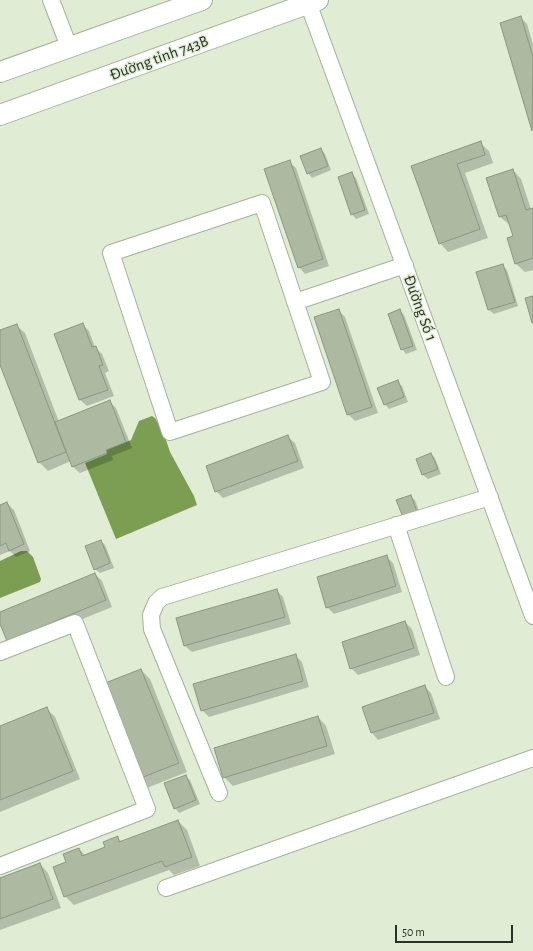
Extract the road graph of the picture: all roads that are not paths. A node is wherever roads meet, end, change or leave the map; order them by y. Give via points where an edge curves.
1 (51, 0) edge
2 (202, 0) edge
3 (311, 1) edge
4 (69, 47) junction
5 (0, 72) edge
6 (0, 115) edge
7 (405, 265) junction
8 (295, 302) junction
9 (490, 497) junction
10 (396, 525) junction
11 (533, 616) edge
12 (0, 652) edge
13 (446, 677) dead end
14 (533, 758) edge
15 (219, 793) dead end
16 (0, 866) edge
17 (166, 888) dead end

1 - 4 street
2 - 4 main road
3 - 6 main road, Đường tỉnh 743B
3 - 7 street, Đường Số 1
4 - 5 main road
7 - 8 street
7 - 9 street, Đường Số 1
8 - 8 street via 322,382 170,432 111,253 262,203
9 - 10 street
9 - 11 street, Đường Số 1
10 - 13 street
10 - 15 street via 162,597 156,603 151,615 152,629
12 - 16 street via 75,623 147,809
14 - 17 street

